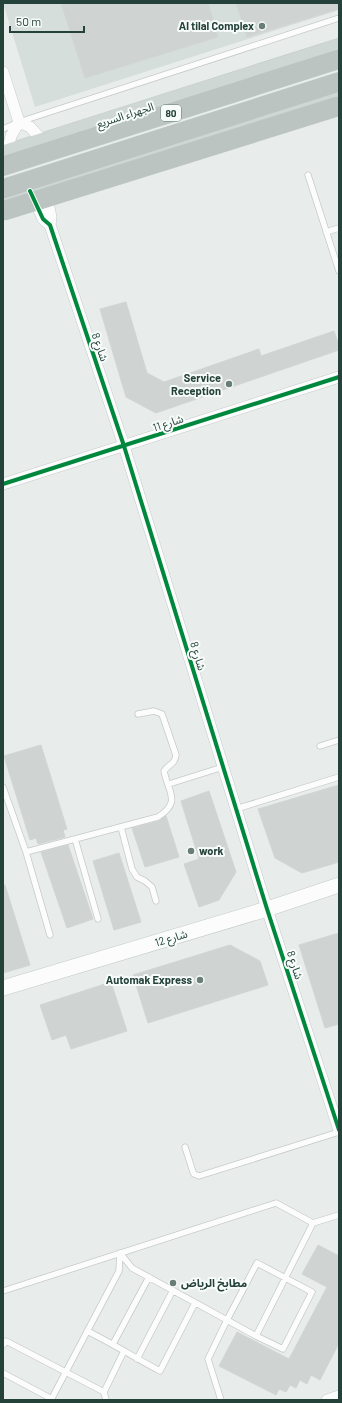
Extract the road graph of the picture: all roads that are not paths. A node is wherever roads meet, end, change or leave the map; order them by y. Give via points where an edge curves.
1 (339, 18) edge
2 (339, 47) edge
3 (339, 59) edge
4 (3, 72) edge
5 (339, 82) edge
6 (339, 93) edge
7 (339, 106) edge
8 (19, 122) junction
9 (3, 129) edge
10 (43, 141) junction
11 (4, 158) edge
12 (308, 175) dead end
13 (3, 189) edge
14 (37, 189) junction
15 (3, 200) edge
16 (3, 211) edge
17 (339, 228) edge
18 (326, 232) junction
19 (339, 271) edge
20 (339, 377) edge
21 (124, 446) junction
22 (3, 484) edge
23 (138, 714) dead end
24 (339, 740) edge
25 (320, 746) dead end
26 (223, 768) junction
27 (339, 777) edge
28 (169, 784) junction
29 (3, 787) edge
30 (236, 809) junction
31 (121, 827) junction
32 (75, 839) junction
33 (26, 852) junction
34 (339, 885) edge
35 (156, 901) dead end
36 (267, 909) junction
37 (98, 919) dead end
38 (50, 935) dead end
39 (3, 988) edge
40 (339, 1131) edge
41 (185, 1147) dead end
42 (339, 1215) edge
43 (313, 1223) junction
44 (120, 1253) junction
45 (149, 1277) junction
46 (286, 1277) junction
47 (173, 1290) junction
48 (3, 1291) edge
49 (195, 1303) junction
50 (227, 1320) junction
51 (87, 1331) junction
52 (256, 1336) junction
53 (113, 1344) junction
54 (3, 1345) edge
55 (124, 1351) junction
56 (137, 1359) junction
57 (66, 1372) junction
58 (3, 1373) edge
59 (104, 1392) junction
60 (339, 1396) edge
61 (52, 1399) edge
62 (106, 1400) edge
63 (221, 1400) edge
64 (328, 1400) edge

1 - 8 lane
2 - 10 main road, الجهراء السريع
3 - 11 highway, الجهراء السريع / 80
4 - 8 street
5 - 13 highway, 80
6 - 14 main road
7 - 16 highway, bridge
8 - 9 lane
8 - 10 street via 30,127
8 - 11 street
10 - 11 main road, الجهراء السريع
12 - 18 lane
14 - 15 main road
14 - 21 street, شارع 8 via 43,219 50,225
17 - 18 lane
18 - 19 lane
20 - 21 street, شارع 11
21 - 22 street, شارع 11
21 - 26 street, شارع 8
23 - 28 lane via 154,710 164,717 176,755 176,760 164,770
24 - 25 lane
26 - 28 lane
26 - 30 street, شارع 8
27 - 30 lane
28 - 31 lane via 173,799 166,812 158,817
29 - 33 lane
30 - 36 street, شارع 8
31 - 32 lane
31 - 35 lane via 132,869 137,877 152,887
32 - 33 lane
32 - 37 lane
33 - 38 lane
34 - 36 street, شارع 12
36 - 39 street, شارع 12
36 - 40 street, شارع 8
40 - 41 lane via 199,1176 193,1172
42 - 43 lane
43 - 44 lane via 276,1203
43 - 46 lane
44 - 45 lane via 132,1268
44 - 48 lane
44 - 51 lane via 119,1271
45 - 47 lane
45 - 53 lane
46 - 50 lane via 257,1263
46 - 52 lane
46 - 52 lane via 312,1292 283,1349
47 - 49 lane
47 - 56 lane
49 - 50 lane
49 - 56 lane via 160,1371
50 - 52 lane
50 - 63 lane via 208,1359
51 - 53 lane
51 - 57 lane
53 - 55 lane
54 - 57 lane via 6,1341
55 - 56 lane
55 - 59 lane
57 - 59 lane
57 - 61 lane
58 - 61 lane
59 - 62 lane
60 - 64 street

